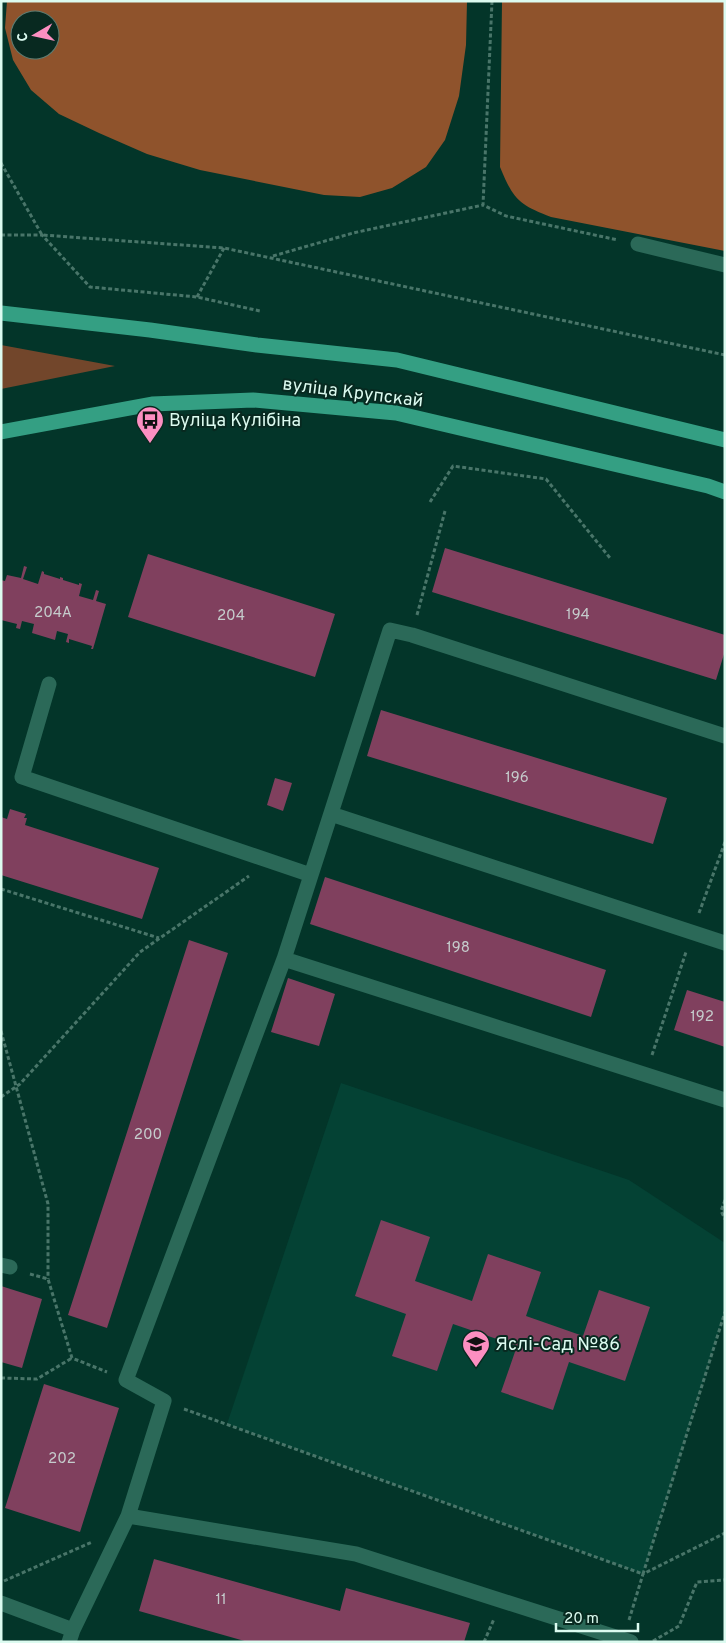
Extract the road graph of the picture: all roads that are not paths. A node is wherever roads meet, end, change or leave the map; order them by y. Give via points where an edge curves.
1 (638, 244) road end
2 (725, 266) edge
3 (1, 313) edge
4 (1, 432) edge
5 (724, 436) edge
6 (725, 492) edge
7 (49, 684) dead end
8 (725, 736) edge
9 (331, 814) junction
10 (311, 875) junction
11 (725, 943) edge
12 (284, 960) junction
13 (725, 1100) edge
14 (128, 1516) junction
15 (1, 1604) edge
16 (71, 1636) edge
17 (628, 1641) edge

1 - 2 street
3 - 5 main road, вуліца Крупскай via 397,360
4 - 6 main road, вуліца Крупскай via 152,404 253,400 396,413
7 - 10 street via 22,777
8 - 9 street via 412,634 390,630
9 - 10 street
9 - 11 street
10 - 12 street
12 - 13 street
12 - 14 street via 126,1380 164,1401
14 - 16 street
14 - 17 street via 356,1554
15 - 16 street

